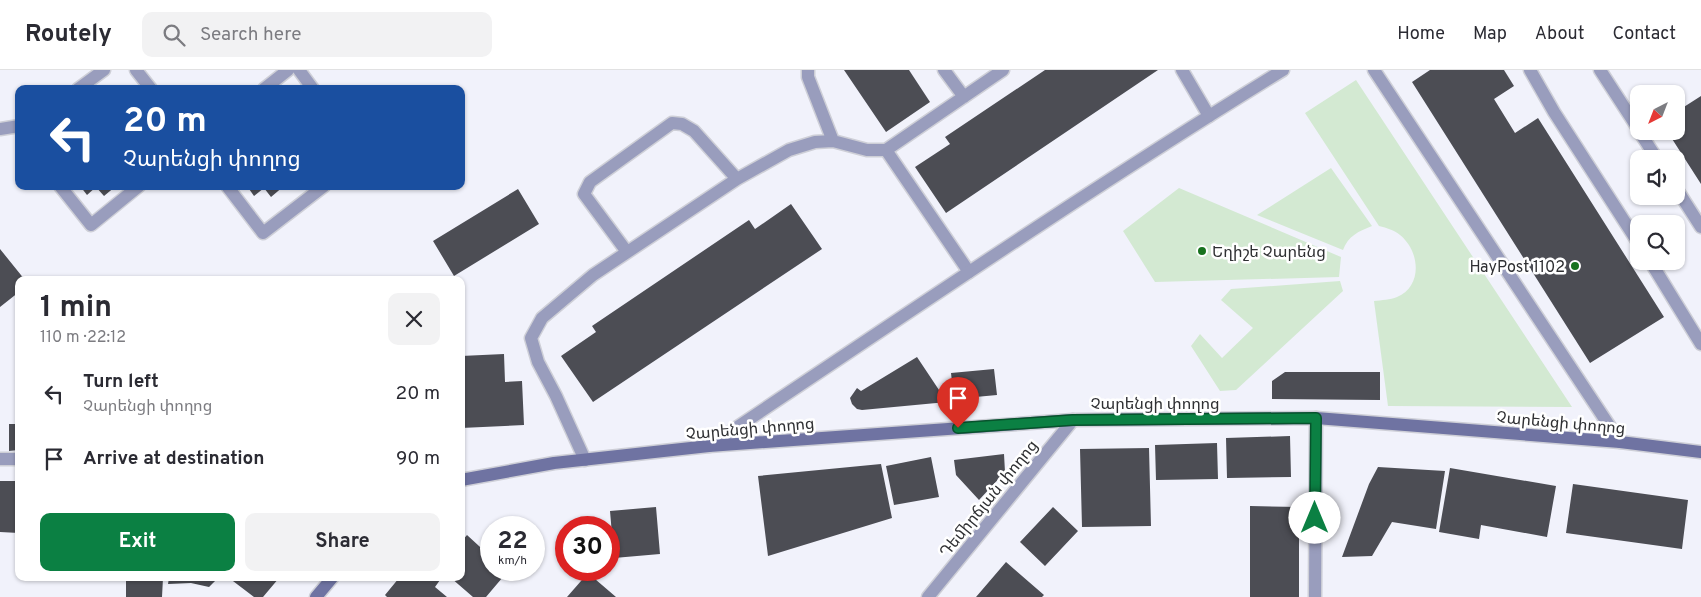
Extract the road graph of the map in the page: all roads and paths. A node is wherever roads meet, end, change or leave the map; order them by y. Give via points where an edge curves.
1 (104, 70) edge
2 (136, 70) edge
3 (288, 70) edge
4 (299, 70) edge
5 (808, 70) edge
6 (944, 70) edge
7 (1003, 70) edge
8 (1182, 70) edge
9 (1283, 70) edge
10 (1374, 70) edge
11 (1530, 70) edge
12 (1600, 70) edge
13 (83, 85) edge
14 (147, 85) edge
15 (269, 85) edge
16 (310, 85) edge
17 (964, 98) junction
18 (1208, 116) junction
19 (1630, 117) edge
20 (0, 129) edge
21 (15, 129) edge
22 (832, 141) junction
23 (886, 150) junction
24 (737, 179) junction
25 (63, 190) edge
26 (134, 190) edge
27 (230, 190) edge
28 (319, 190) edge
29 (1685, 202) edge
30 (1701, 227) edge
31 (1630, 230) edge
32 (627, 252) junction
33 (1656, 270) edge
34 (969, 272) junction
35 (1701, 344) edge
36 (1316, 418) junction
37 (1073, 420) junction
38 (1620, 442) junction
39 (709, 446) junction
40 (1701, 452) edge
41 (0, 459) edge
42 (15, 459) edge
43 (585, 460) junction
44 (465, 479) edge
45 (329, 581) edge
46 (316, 597) edge
47 (928, 597) edge
48 (1315, 597) edge

1 - 13 street
2 - 14 street
3 - 15 street
4 - 16 street
5 - 22 street
6 - 17 street
7 - 17 street
8 - 18 street
9 - 18 street
10 - 38 street
11 - 31 street
12 - 19 street
17 - 23 street
18 - 34 street
20 - 21 street
22 - 23 street via 867,150
22 - 24 street via 815,142 789,150
23 - 34 street
24 - 32 street
24 - 32 street via 694,131 672,123 590,182 584,194
25 - 26 street via 90,225
27 - 28 street via 263,233
29 - 30 street
32 - 43 street via 593,275 542,318 531,338 538,362
33 - 35 street
34 - 39 street
36 - 37 main road, Չարենցի փողոց
36 - 38 main road, Չարենցի փողոց
36 - 48 street
37 - 39 main road, Չարենցի փողոց
37 - 47 street, Դեմիրճյան փողոց
38 - 40 main road, Չարենցի փողոց
39 - 43 main road, Չարենցի փողոց
41 - 42 street
43 - 44 main road, Չարենցի փողոց
45 - 46 main road

